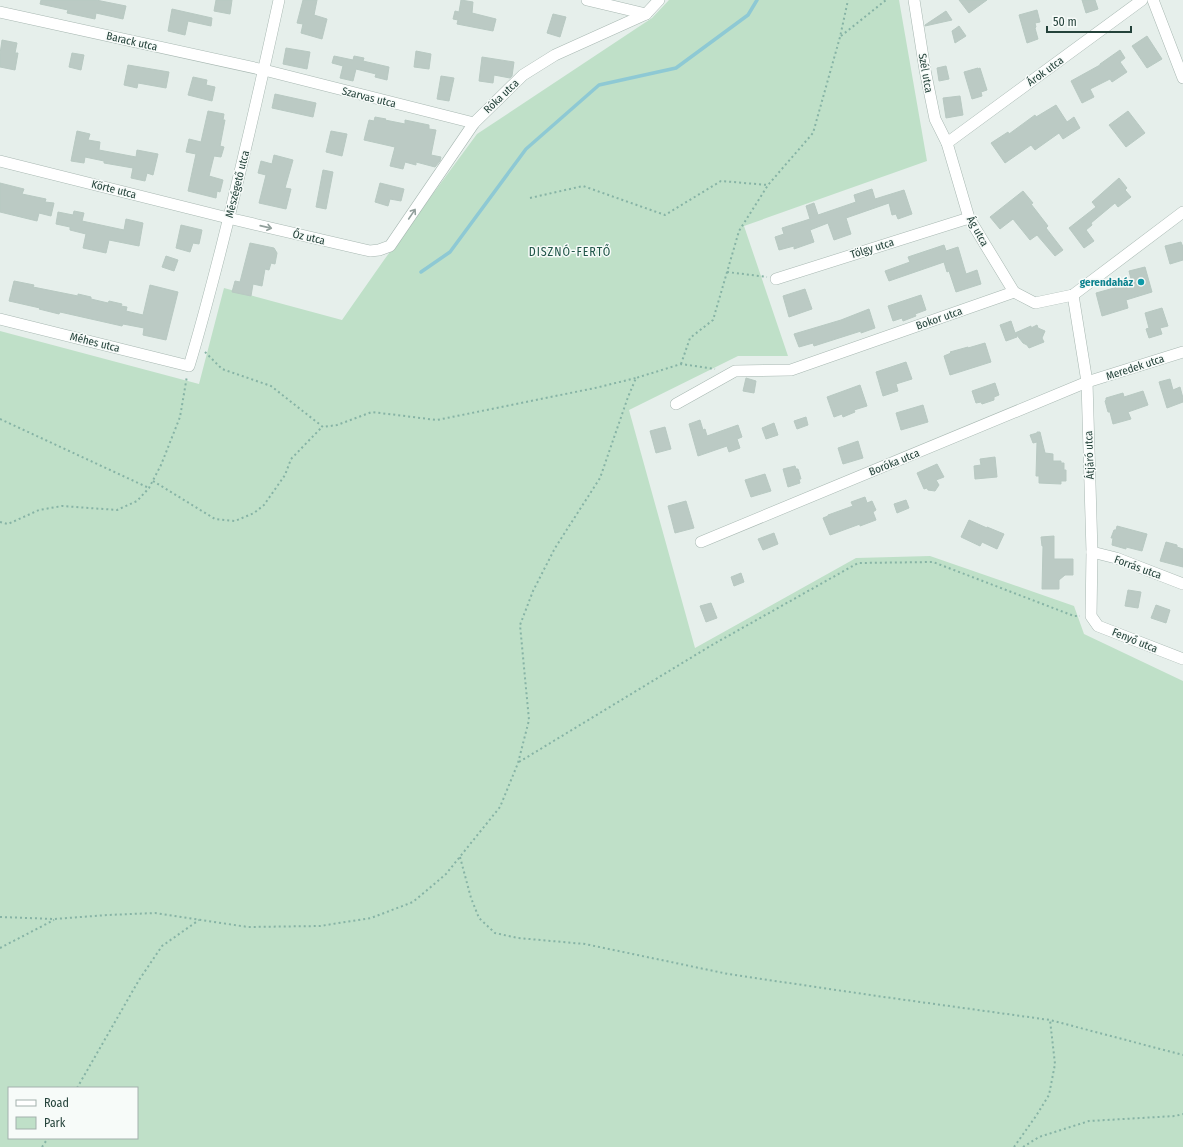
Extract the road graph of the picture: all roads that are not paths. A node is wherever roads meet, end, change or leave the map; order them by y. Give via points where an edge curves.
1 (279, 0) edge
2 (587, 0) edge
3 (659, 0) edge
4 (914, 0) edge
5 (1142, 0) edge
6 (1153, 0) edge
7 (0, 12) edge
8 (646, 14) junction
9 (264, 70) junction
10 (1183, 78) edge
11 (474, 123) junction
12 (947, 143) junction
13 (0, 161) edge
14 (1183, 212) edge
15 (228, 218) junction
16 (969, 218) junction
17 (390, 246) joint
18 (776, 279) road end
19 (1014, 292) junction
20 (1073, 295) junction
21 (0, 319) edge
22 (1183, 352) edge
23 (189, 366) joint
24 (1087, 382) junction
25 (676, 404) dead end
26 (701, 542) dead end
27 (1092, 552) junction
28 (1183, 584) edge
29 (1091, 616) joint
30 (1183, 659) edge

1 - 9 street, Mészégető utca
2 - 8 street
3 - 8 street, Róka utca
4 - 12 street, Szél utca via 935,120
5 - 12 street, Árok utca
6 - 10 street
7 - 9 street, Barack utca
8 - 11 street, Róka utca via 555,55 523,75
9 - 11 street, Szarvas utca
9 - 15 street, Mészégető utca
17 -> 11 street, Róka utca
12 - 16 street, Ág utca
13 - 15 street, Körte utca
14 - 20 street
15 -> 17 street, Őz utca via 370,251
15 - 23 street, Mészégető utca
16 - 18 street, Tölgy utca
16 - 19 street, Ág utca
19 - 20 street via 1035,303
19 - 25 street, Bokor utca via 791,370 735,371
20 - 24 street, Átjáró utca
21 - 23 street, Méhes utca
22 - 24 street, Meredek utca
24 - 26 street, Boróka utca
24 - 27 street, Átjáró utca
27 - 28 street, Forrás utca via 1116,558
27 - 29 street, Átjáró utca
29 - 30 street, Fenyő utca via 1098,626

